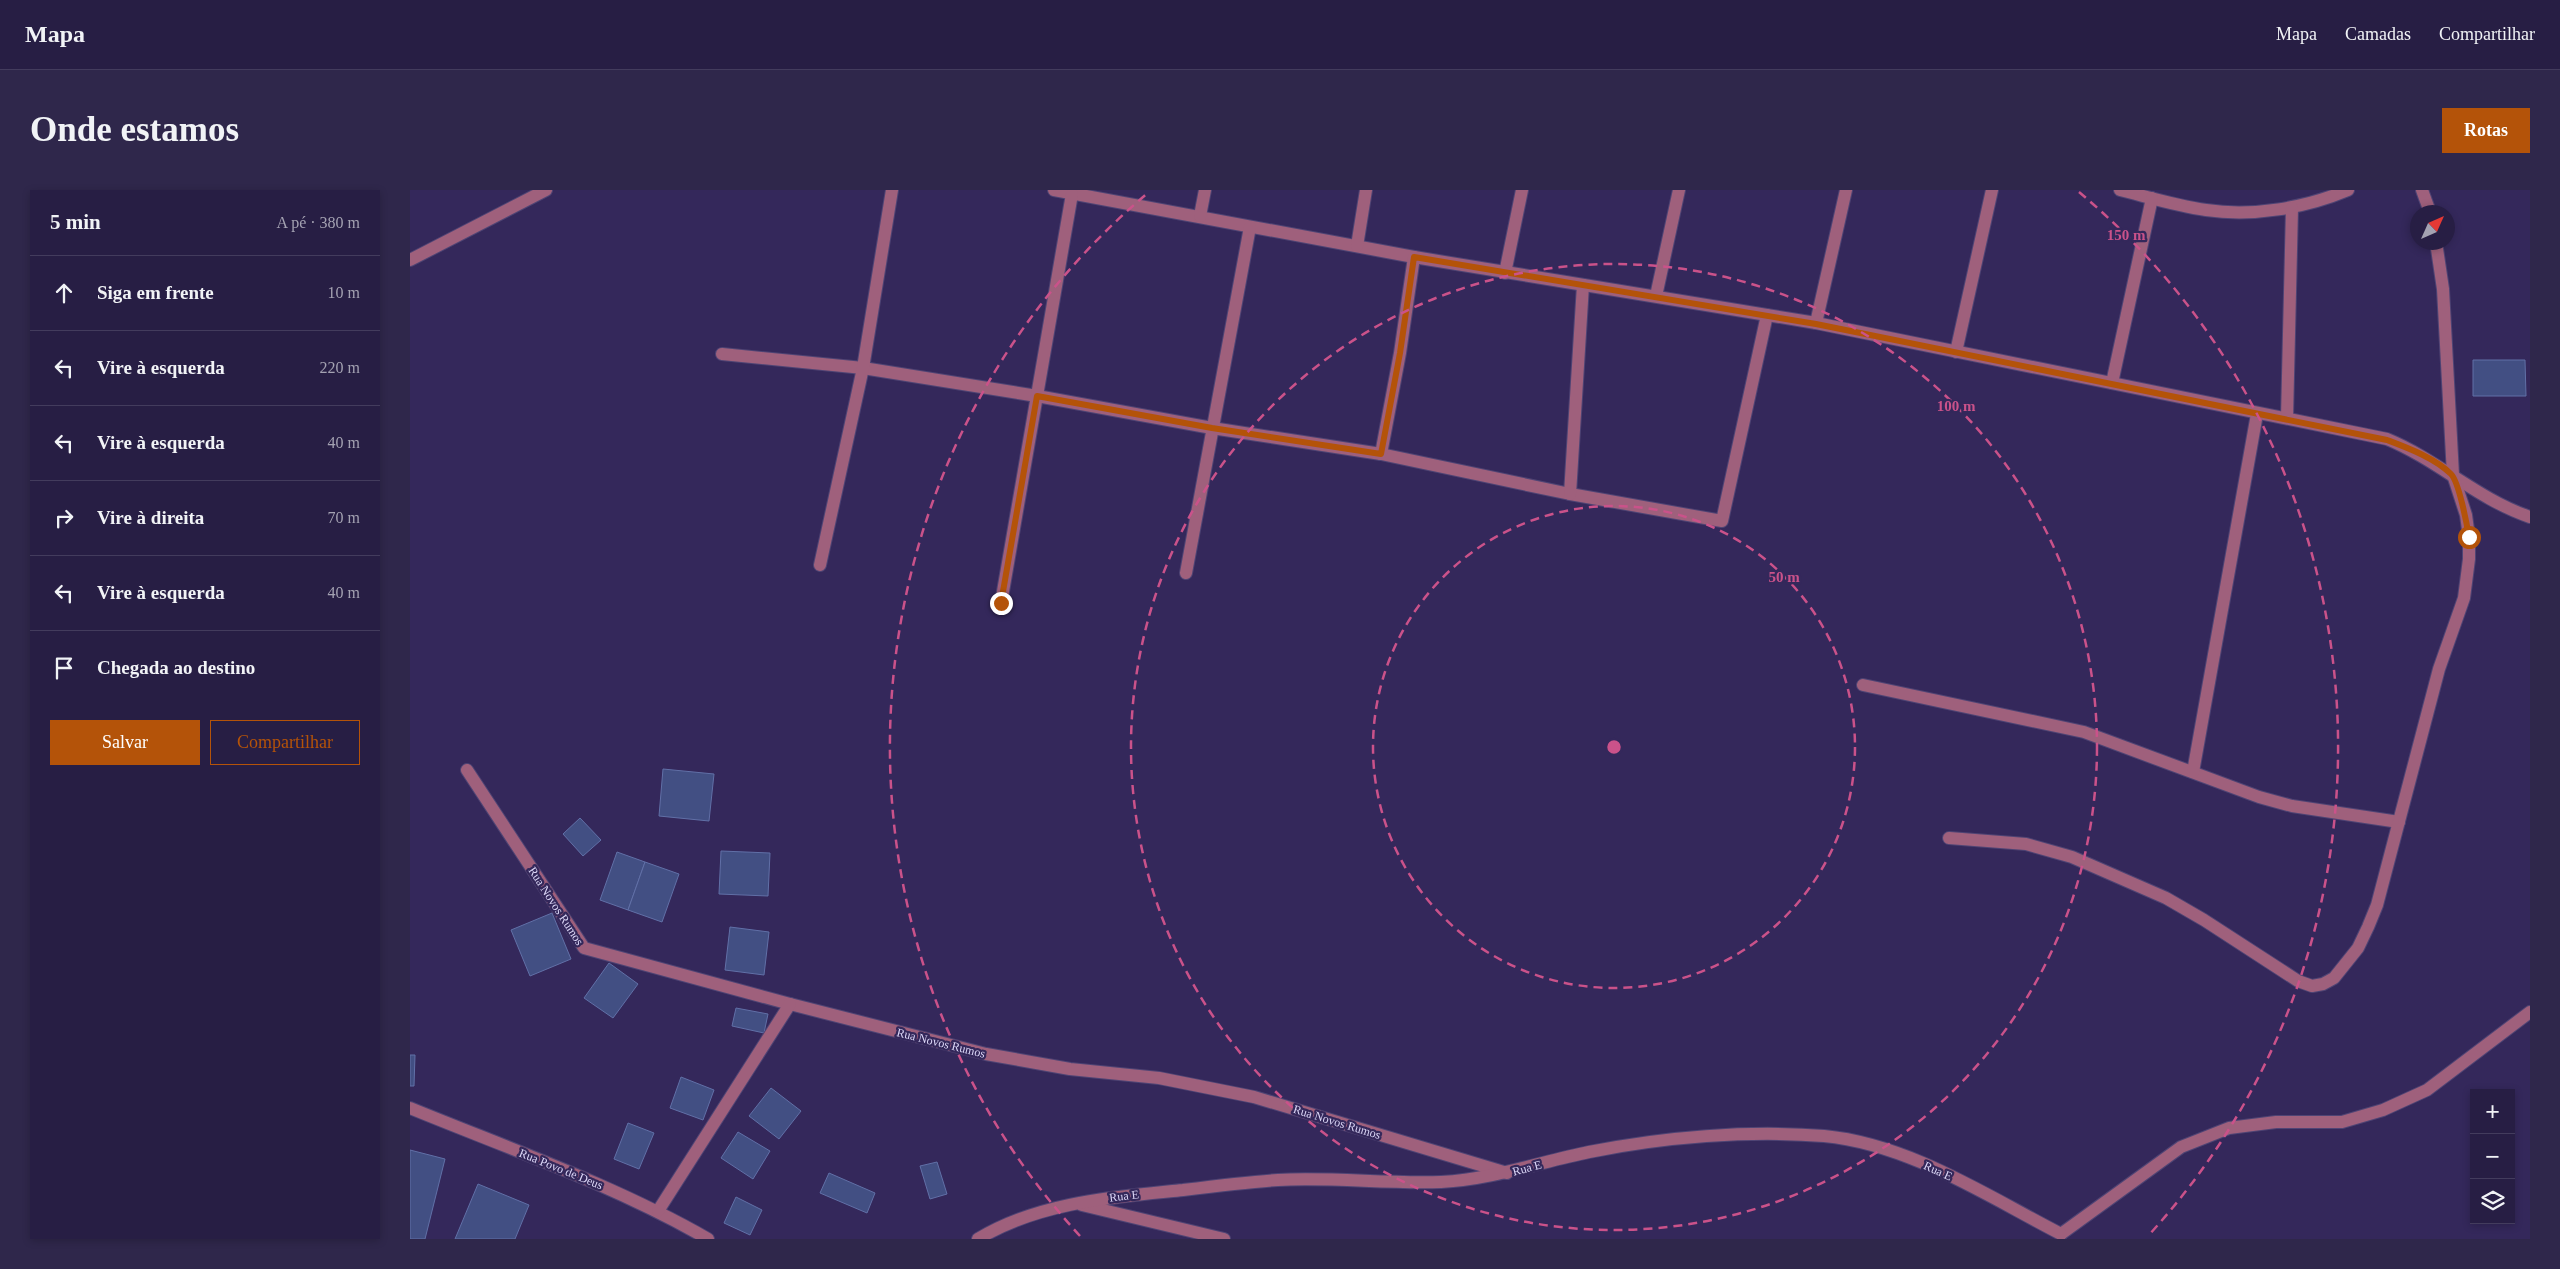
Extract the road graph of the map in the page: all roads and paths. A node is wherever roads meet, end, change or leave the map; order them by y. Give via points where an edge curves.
1 (546, 190) edge
2 (892, 190) edge
3 (1054, 190) edge
4 (1205, 190) edge
5 (1366, 190) edge
6 (1522, 190) edge
7 (1679, 190) edge
8 (1846, 190) edge
9 (1992, 190) edge
10 (2120, 190) edge
11 (2348, 190) edge
12 (2422, 190) edge
13 (1072, 194) junction
14 (2152, 198) junction
15 (2427, 205) edge
16 (2292, 208) junction
17 (1200, 216) junction
18 (1250, 227) junction
19 (1357, 246) junction
20 (2437, 250) edge
21 (1414, 257) junction
22 (410, 260) edge
23 (1505, 273) junction
24 (1583, 285) junction
25 (1656, 296) junction
26 (1767, 315) junction
27 (1816, 324) junction
28 (1956, 352) junction
29 (722, 354) dead end
30 (863, 368) junction
31 (2112, 383) junction
32 (1037, 396) junction
33 (2257, 414) junction
34 (2287, 418) junction
35 (1212, 428) junction
36 (1381, 454) junction
37 (2453, 475) junction
38 (1570, 494) junction
39 (2530, 517) edge
40 (820, 565) dead end
41 (1186, 573) dead end
42 (1001, 603) dead end
43 (1863, 685) dead end
44 (467, 770) dead end
45 (2193, 772) junction
46 (2399, 822) junction
47 (1950, 838) dead end
48 (790, 1004) junction
49 (2530, 1012) edge
50 (410, 1108) edge
51 (1507, 1173) junction
52 (1075, 1203) junction
53 (658, 1211) junction
54 (2062, 1237) edge
55 (708, 1239) edge
56 (978, 1239) edge
57 (1224, 1239) edge

1 - 22 street
2 - 30 street
3 - 13 street
4 - 17 street
5 - 19 street
6 - 23 street
7 - 25 street
8 - 27 street
9 - 28 street
10 - 14 street
11 - 16 street
12 - 15 street
13 - 17 street
13 - 32 street
14 - 16 street via 2207,210 2244,212
14 - 31 street
16 - 34 street
17 - 18 street
18 - 19 street
18 - 35 street
19 - 21 street
20 - 37 street via 2443,289
21 - 23 street
21 - 36 street
23 - 24 street
24 - 25 street
24 - 38 street
25 - 26 street
26 - 27 street
26 - 38 street via 1722,521
27 - 28 street
28 - 31 street
29 - 30 street
30 - 32 street
30 - 40 street
31 - 33 street
32 - 35 street
32 - 42 street
33 - 34 street
33 - 45 street
34 - 37 street via 2387,440 2424,456
35 - 36 street
35 - 41 street
36 - 38 street
37 - 39 street via 2479,495
37 - 46 street via 2466,515 2469,537 2464,598 2436,678
43 - 45 street via 2084,732
44 - 48 street, Rua Novos Rumos via 584,948
45 - 46 street via 2292,806
46 - 47 street via 2377,905 2358,948 2334,978 2312,986 2298,981 2166,898 2072,857 2026,844
48 - 51 street, Rua Novos Rumos via 986,1054 1070,1069 1159,1078 1254,1097
48 - 53 street
49 - 54 street via 2427,1090 2382,1110 2342,1122 2276,1122 2229,1128 2180,1147
50 - 53 street, Rua Povo de Deus
51 - 52 street, Rua E via 1442,1182 1279,1180
51 - 54 street, Rua E via 1590,1152 1695,1137 1827,1136 1891,1151 1946,1175
52 - 56 street, Rua E via 1027,1216
52 - 57 street
53 - 55 street, Rua Povo de Deus

